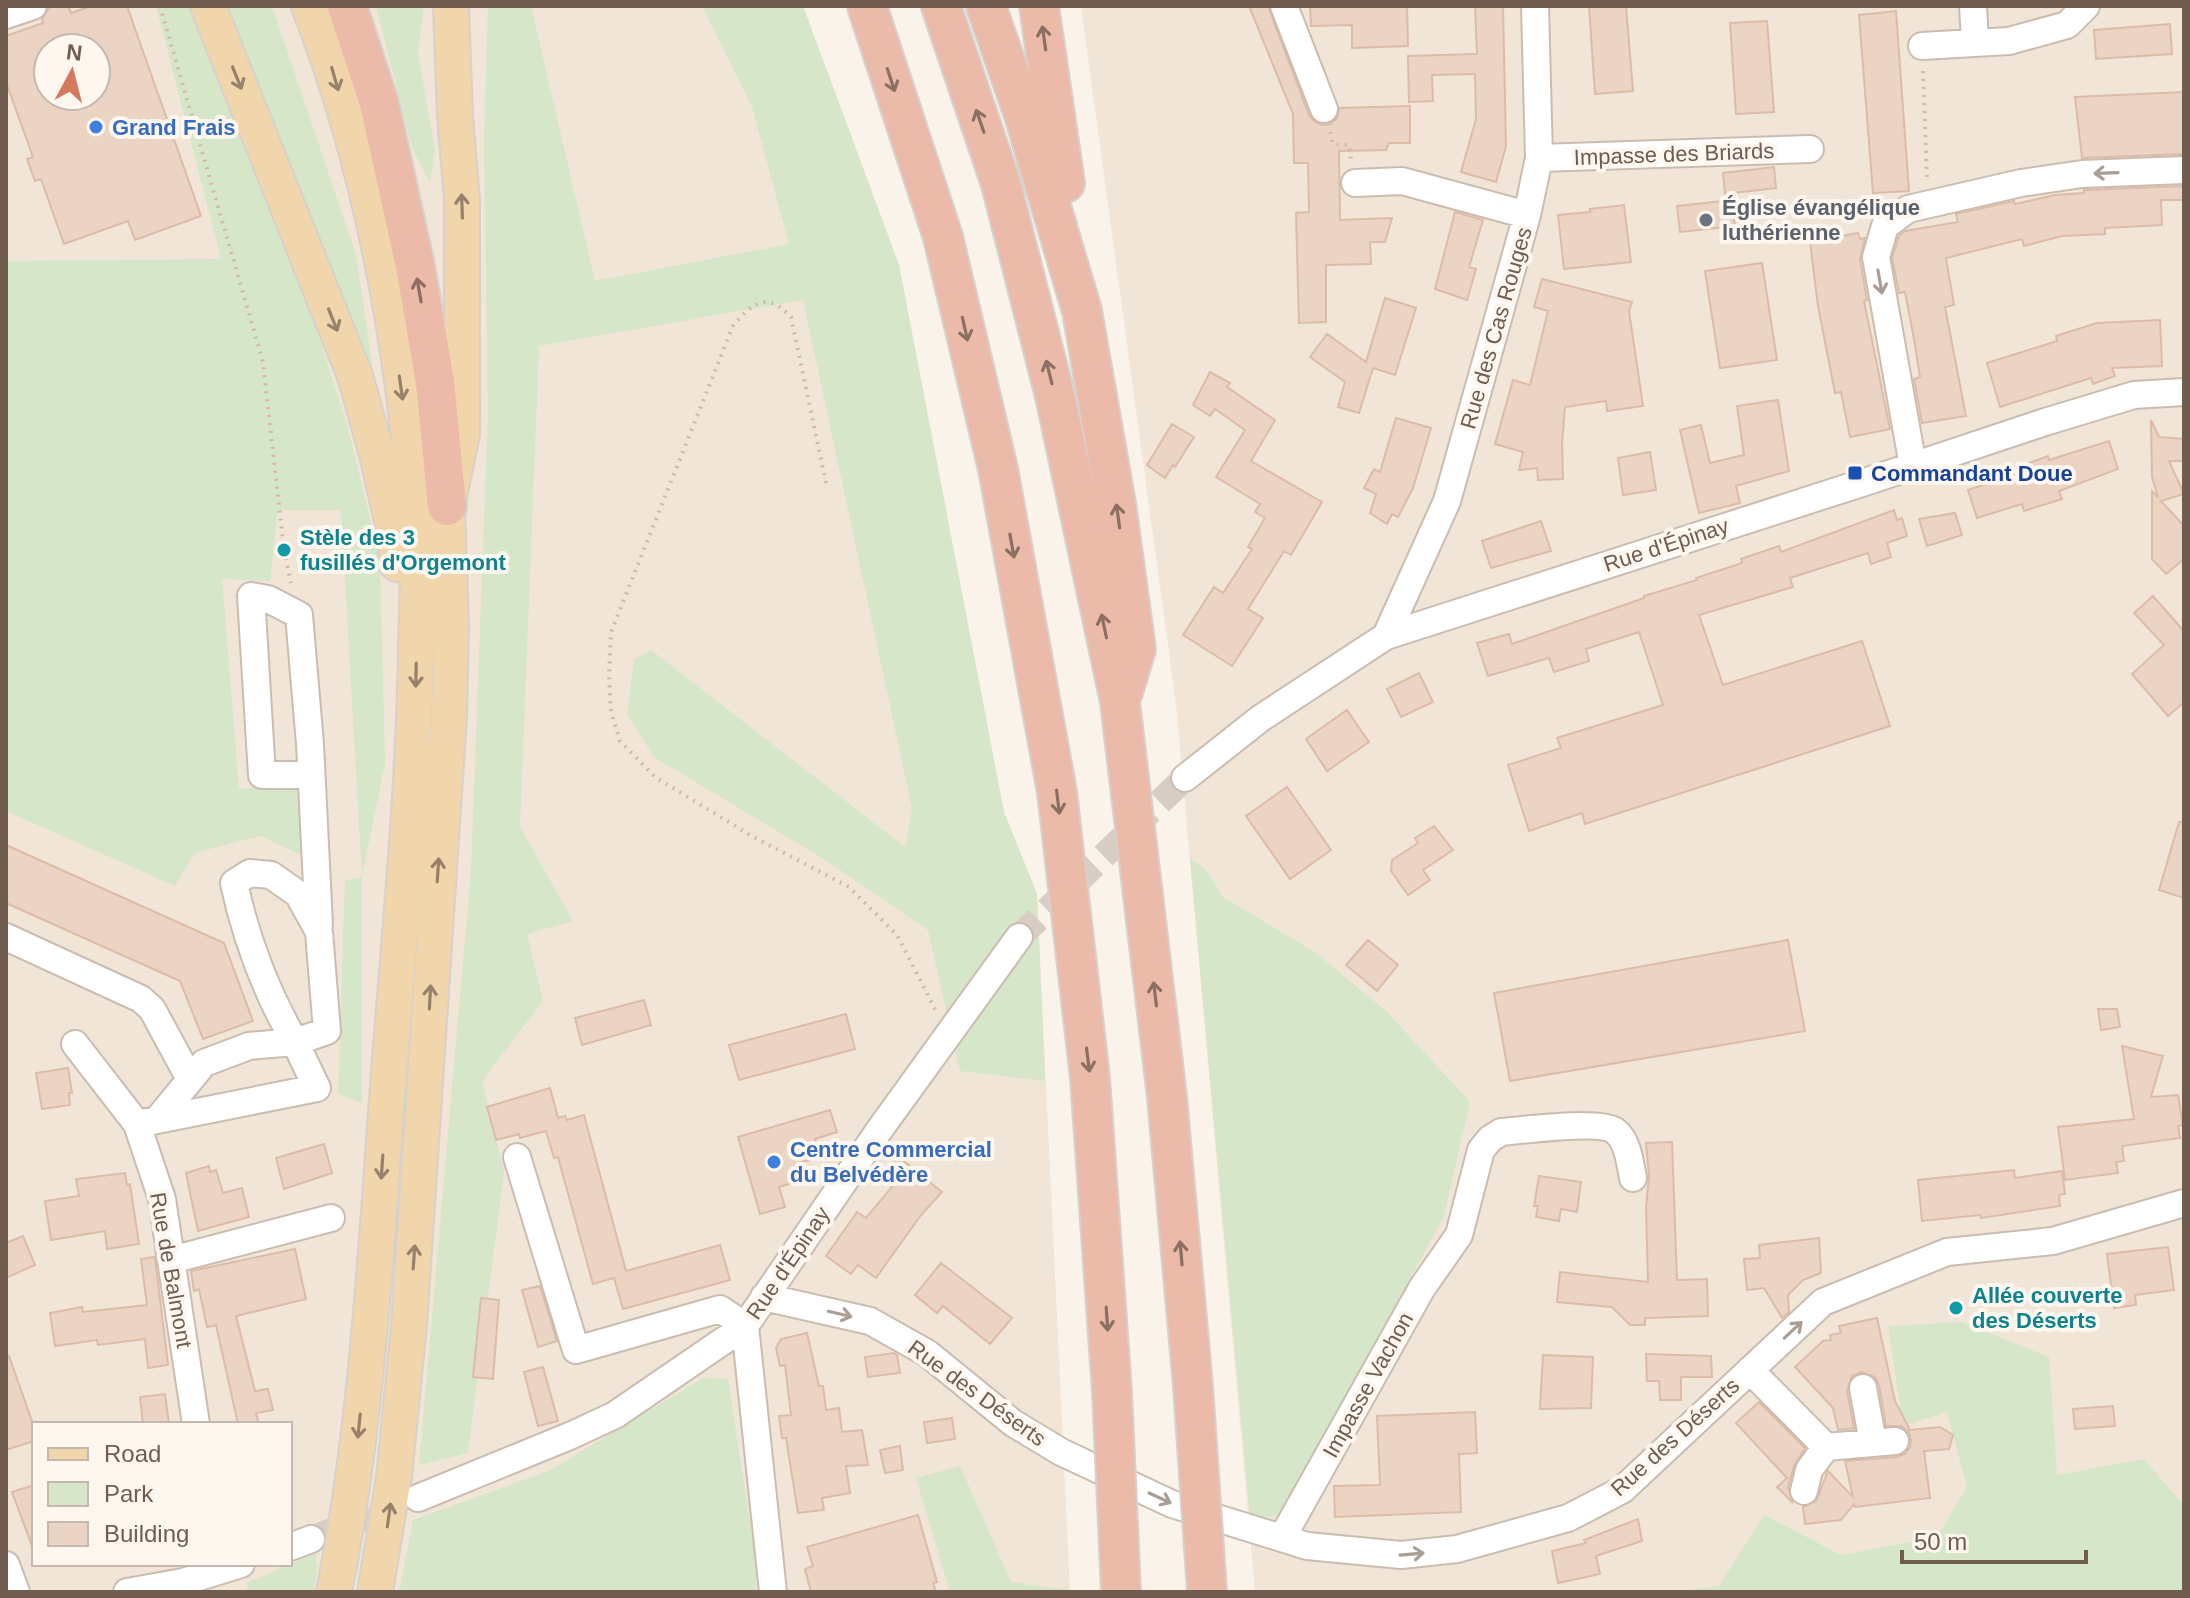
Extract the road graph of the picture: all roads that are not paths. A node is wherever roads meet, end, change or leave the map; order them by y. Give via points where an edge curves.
1 (33, 6) edge
2 (208, 6) edge
3 (309, 6) edge
4 (347, 6) edge
5 (451, 6) edge
6 (867, 6) edge
7 (941, 6) edge
8 (986, 6) edge
9 (1039, 6) edge
10 (1284, 6) edge
11 (1535, 6) edge
12 (1973, 6) edge
13 (2086, 6) edge
14 (6, 15) edge
15 (1975, 43) junction
16 (1922, 46) road end
17 (1324, 109) road end
18 (1810, 149) dead end
19 (1539, 158) junction
20 (2184, 170) edge
21 (1355, 183) road end
22 (1527, 215) junction
23 (1058, 225) junction
24 (2184, 392) edge
25 (1913, 466) junction
26 (447, 506) junction
27 (417, 597) junction
28 (1386, 636) junction
29 (1120, 702) junction
30 (311, 775) junction
31 (1185, 778) tunnel mouth
32 (319, 932) junction
33 (6, 937) edge
34 (1019, 937) tunnel mouth
35 (295, 1042) junction
36 (75, 1044) dead end
37 (190, 1079) junction
38 (147, 1122) junction
39 (517, 1157) dead end
40 (1633, 1178) dead end
41 (2183, 1195) edge
42 (331, 1218) dead end
43 (171, 1260) junction
44 (764, 1297) junction
45 (745, 1326) junction
46 (1750, 1370) junction
47 (1863, 1388) dead end
48 (196, 1422) edge
49 (1826, 1447) junction
50 (1804, 1491) dead end
51 (418, 1498) tunnel mouth
52 (1282, 1538) junction
53 (6, 1565) edge
54 (225, 1567) edge
55 (16, 1592) edge
56 (127, 1592) edge
57 (334, 1592) edge
58 (375, 1592) edge
59 (773, 1592) edge
60 (1121, 1592) edge
61 (1207, 1592) edge

1 - 14 street
2 -> 27 main road via 355,376 395,534 396,562
3 -> 27 main road via 345,115 385,274 417,534
26 -> 4 highway via 435,382 415,266 379,103
26 -> 5 main road via 462,434 462,200
6 -> 60 highway, bridge via 943,237 998,469 1057,792 1090,1078
29 -> 7 highway via 1055,396 1005,199
8 - 23 highway
23 -> 9 highway via 1067,194
10 - 17 street
11 - 19 street, Rue des Cas Rouges
12 - 15 street
13 - 15 street via 2067,25 2009,41
15 - 16 street
18 - 19 street, Impasse des Briards
19 - 22 street, Rue des Cas Rouges
20 -> 25 street via 2082,174 2021,183 1908,209 1885,226 1876,257
21 - 22 street via 1402,181
22 - 28 street, Rue des Cas Rouges via 1447,501
29 -> 23 highway via 1136,649 1082,311
24 - 25 street, Rue d'Épinay via 2134,395
25 - 28 street, Rue d'Épinay
58 -> 26 main road via 394,1477 420,1167 449,717
27 -> 57 main road via 412,766 373,1306
28 - 31 street, Rue d'Épinay via 1261,718
61 -> 29 highway, bridge via 1167,1097
30 - 30 street via 299,615 251,596 262,775
30 - 32 street
32 - 35 street via 327,1031
32 - 35 street via 298,894 271,875 250,873 234,883 243,926
33 - 37 street via 141,999 152,1009
34 - 44 street, Rue d'Épinay
35 - 37 street via 249,1046 204,1063
35 - 38 street via 317,1088
36 - 38 street, Rue de Balmont
37 - 38 street
38 - 43 street, Rue de Balmont
39 - 45 street via 576,1350 720,1309
40 - 52 street, Impasse Vachon via 1625,1144 1615,1130 1598,1126 1501,1132 1490,1139 1481,1150 1459,1235 1422,1288
46 -> 41 street, Rue des Déserts via 1823,1302 1947,1252 2053,1241
42 - 43 street
43 - 48 street, Rue de Balmont
44 - 45 street, Rue d'Épinay
44 -> 52 street, Rue des Déserts via 870,1321 927,1353 1013,1423 1061,1452 1172,1504
45 - 51 street, Rue d'Épinay via 615,1415
45 - 59 street
46 - 49 street
52 -> 46 street, Rue des Déserts via 1307,1546 1401,1555 1457,1549 1568,1518 1622,1490
47 - 49 street via 1884,1442
49 - 50 street via 1809,1470
53 - 55 street
54 - 56 street via 183,1582

